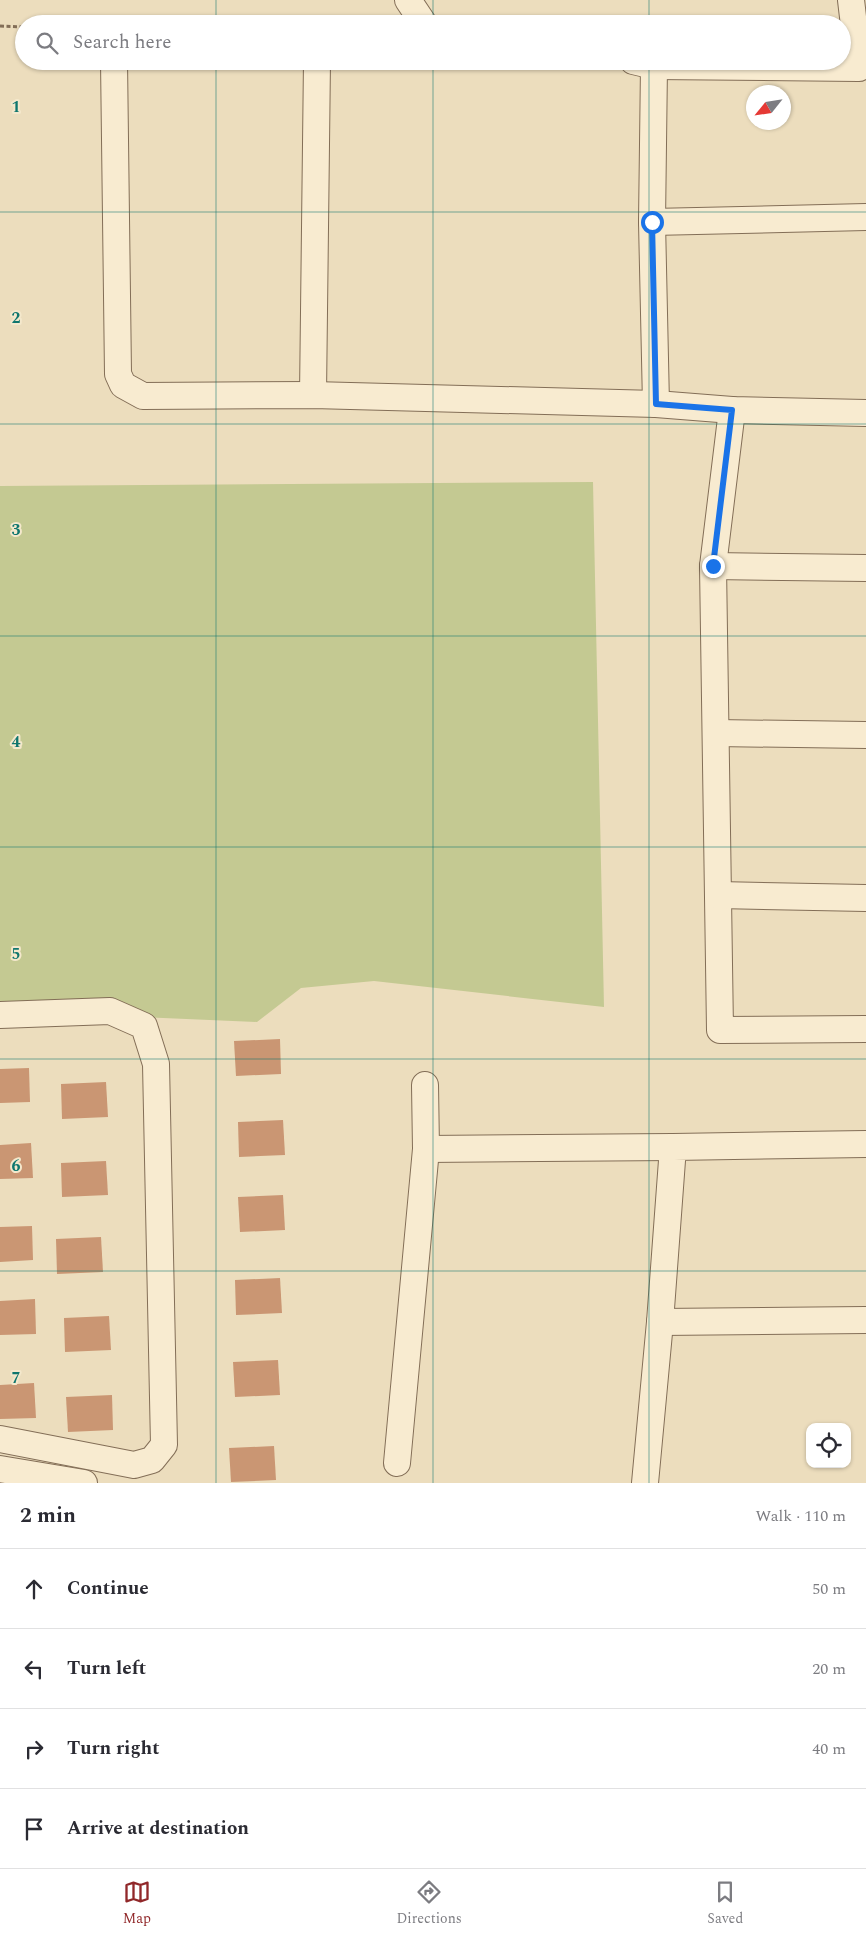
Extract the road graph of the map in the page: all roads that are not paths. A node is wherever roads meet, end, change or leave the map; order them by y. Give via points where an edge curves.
1 (408, 0) edge
2 (851, 0) edge
3 (418, 15) edge
4 (862, 68) edge
5 (114, 70) edge
6 (317, 70) edge
7 (644, 70) edge
8 (866, 217) edge
9 (652, 222) junction
10 (313, 395) junction
11 (656, 404) junction
12 (732, 410) junction
13 (866, 413) edge
14 (713, 566) junction
15 (866, 568) edge
16 (716, 733) junction
17 (866, 735) edge
18 (718, 895) junction
19 (866, 898) edge
20 (0, 1015) edge
21 (866, 1029) edge
22 (426, 1085) dead end
23 (866, 1144) edge
24 (673, 1147) junction
25 (426, 1149) junction
26 (866, 1320) edge
27 (660, 1322) junction
28 (0, 1439) edge
29 (396, 1463) dead end
30 (0, 1468) edge
31 (84, 1483) edge
32 (645, 1483) edge

1 - 3 street
2 - 4 street
5 - 10 street via 118,374 123,385 143,396
6 - 10 street
7 - 9 street
8 - 9 street
9 - 11 street
10 - 11 street
11 - 12 street
12 - 13 street
12 - 14 street
14 - 15 street
14 - 16 street
16 - 17 street
16 - 18 street
18 - 19 street
18 - 21 street via 720,1030
20 - 28 street via 110,1011 144,1026 156,1064 164,1445 152,1460 134,1465
22 - 25 street
23 - 24 street
24 - 25 street
24 - 27 street
25 - 29 street
26 - 27 street
27 - 32 street
30 - 31 street

